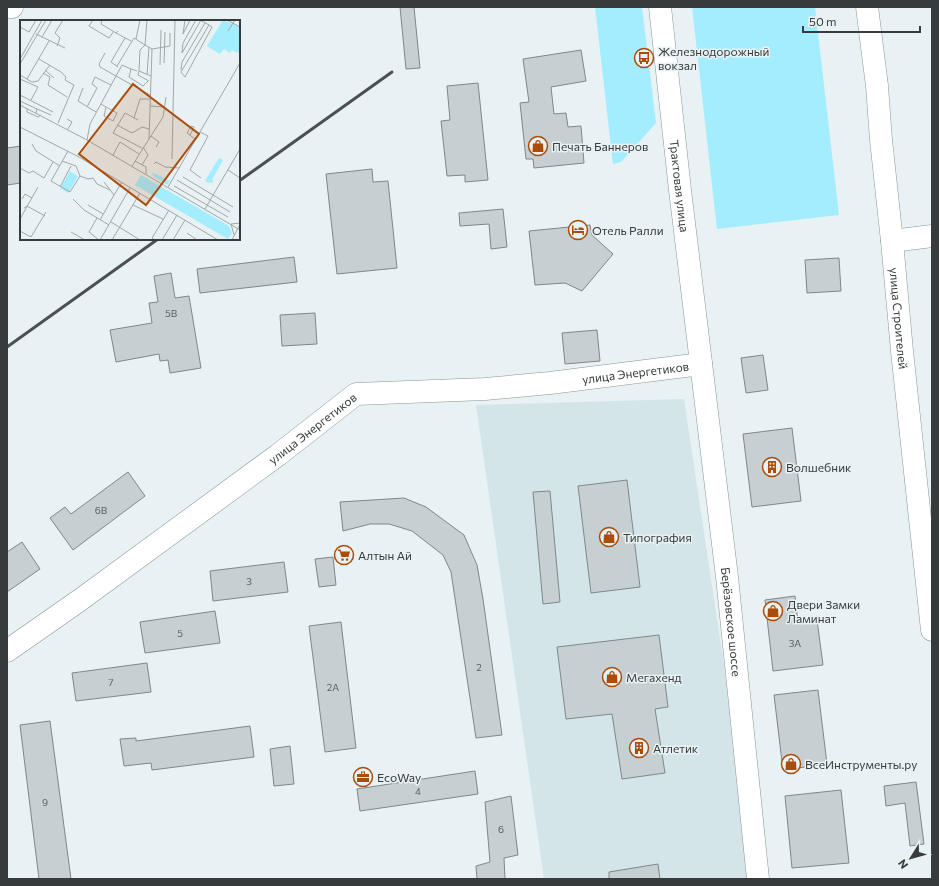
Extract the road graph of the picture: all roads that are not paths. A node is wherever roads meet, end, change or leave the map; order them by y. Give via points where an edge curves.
1 (7, 7) edge
2 (12, 7) edge
3 (660, 7) edge
4 (867, 7) edge
5 (932, 236) edge
6 (892, 241) junction
7 (701, 364) junction
8 (932, 630) edge
9 (7, 651) edge
10 (758, 879) edge

1 - 2 main road
3 - 7 main road, Трактовая улица
4 - 6 main road, улица Строителей
5 - 6 main road
6 - 8 main road, улица Строителей
7 - 9 main road, улица Энергетиков via 485,389 356,394 278,455
7 - 10 main road, Берёзовское шоссе via 729,592

